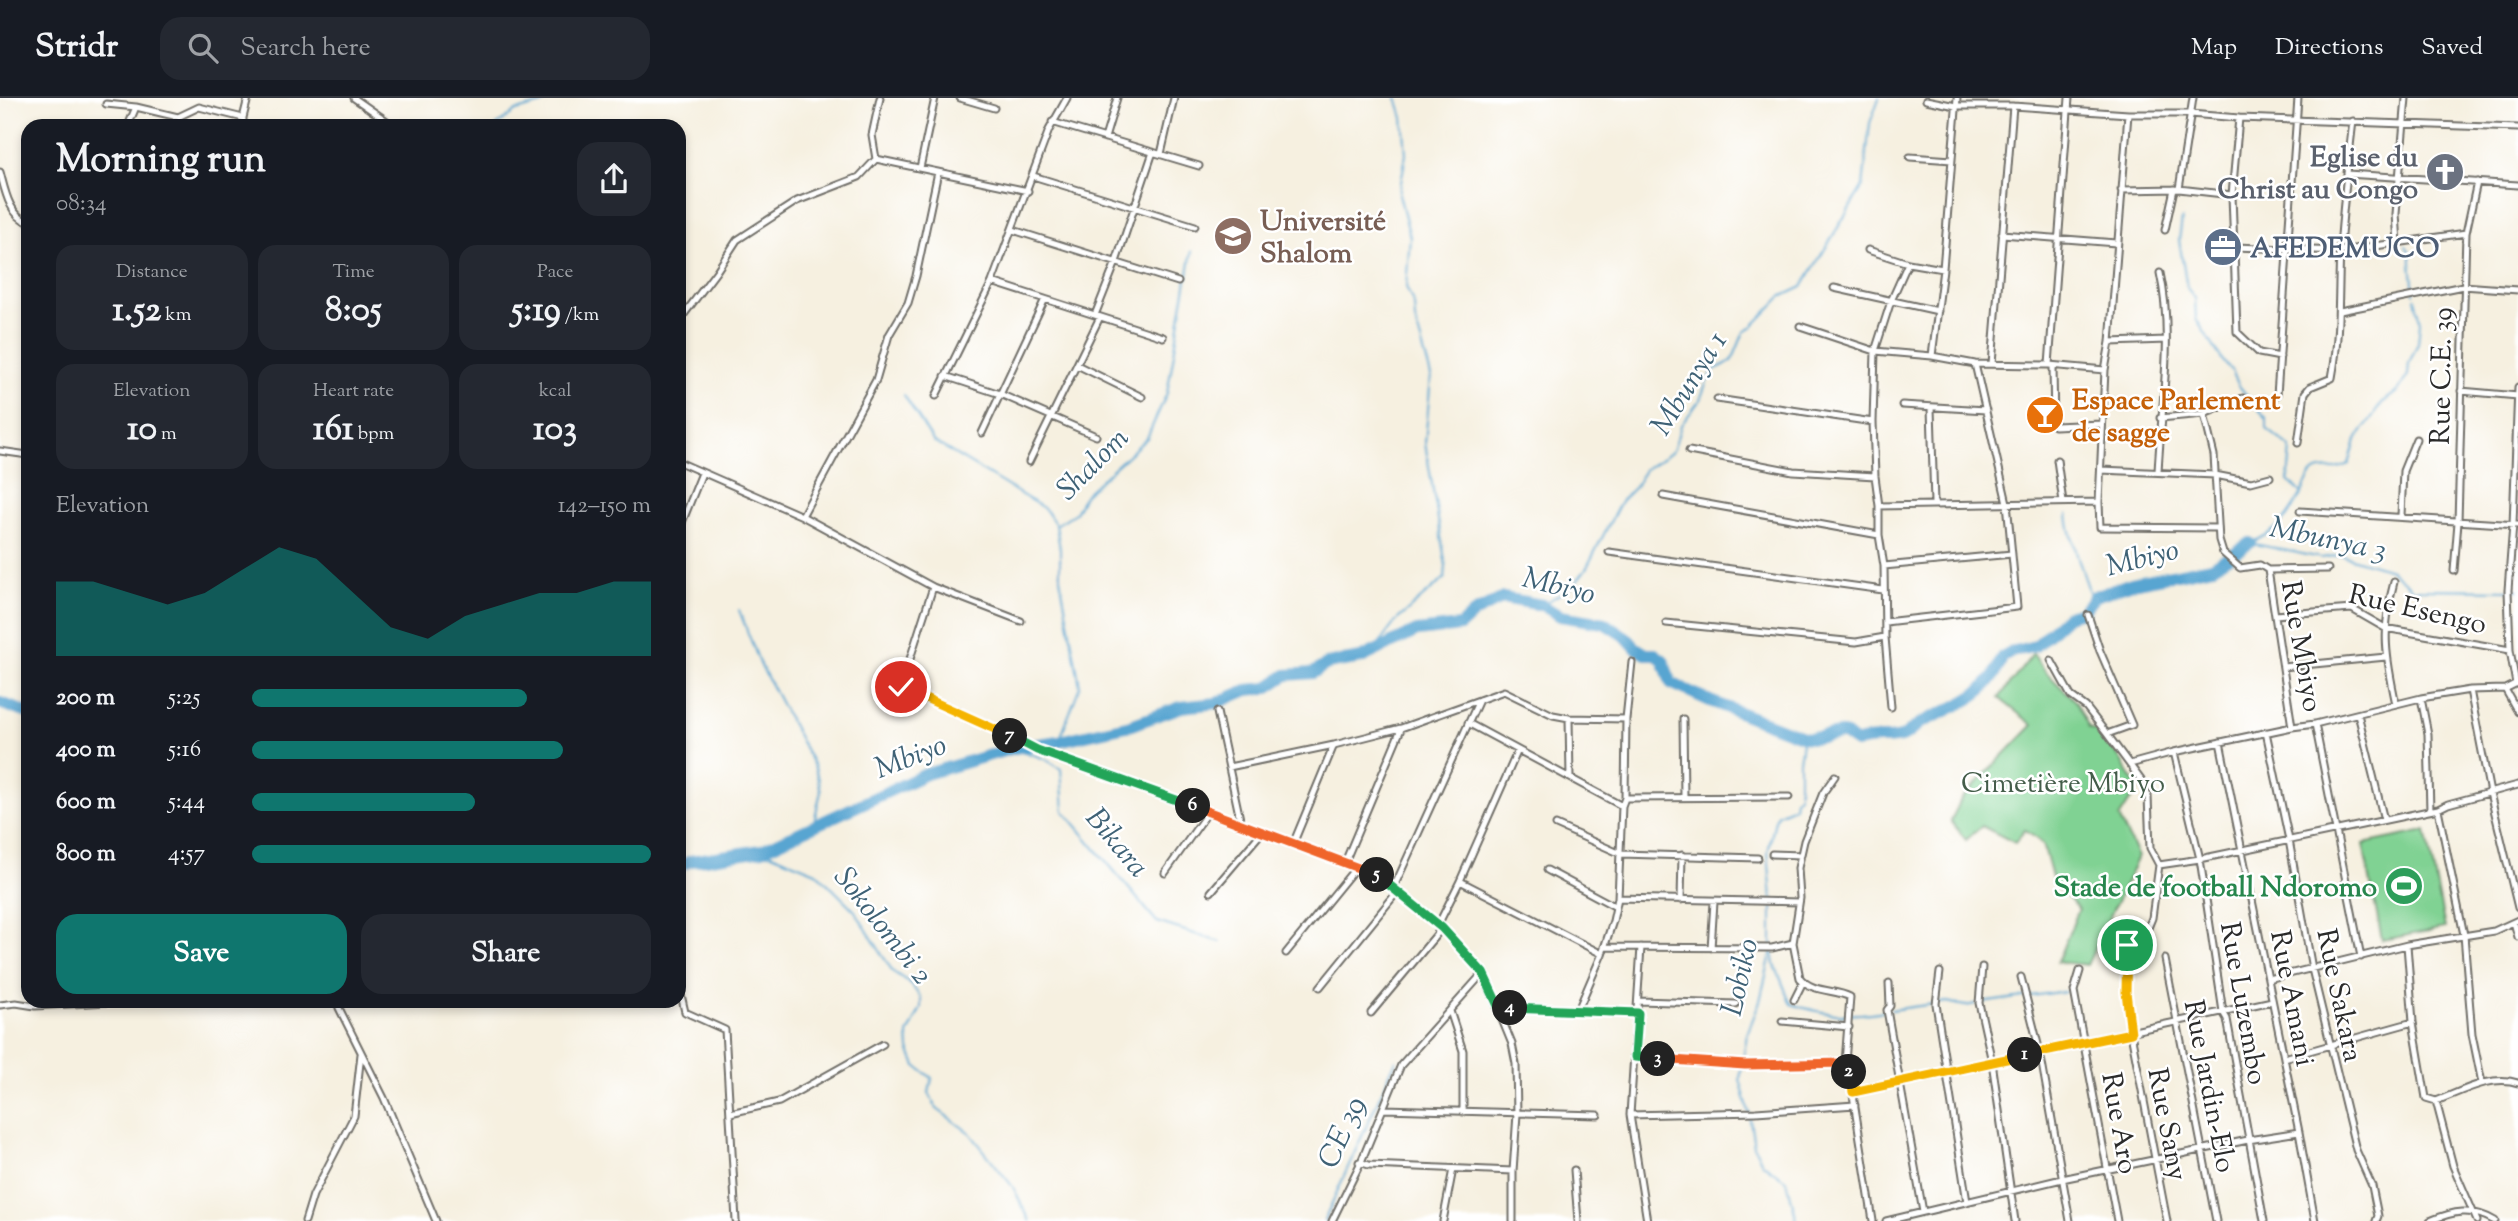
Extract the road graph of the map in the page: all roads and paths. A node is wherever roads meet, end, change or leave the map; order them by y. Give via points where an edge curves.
1 (248, 98) edge
2 (880, 98) edge
3 (935, 98) edge
4 (960, 98) edge
5 (1067, 98) edge
6 (1117, 98) edge
7 (1174, 98) edge
8 (1957, 98) edge
9 (2069, 98) edge
10 (2193, 98) edge
11 (2298, 98) edge
12 (2406, 98) edge
13 (359, 99) edge
14 (1926, 100) dead end
15 (106, 104) dead end
16 (1956, 106) junction
17 (2013, 106) junction
18 (136, 107) junction
19 (995, 108) dead end
20 (2069, 108) junction
21 (2128, 114) junction
22 (2190, 114) junction
23 (243, 118) joint
24 (2239, 118) junction
25 (2296, 118) junction
26 (131, 119) edge
27 (385, 119) edge
28 (2353, 121) junction
29 (1052, 122) junction
30 (2404, 122) junction
31 (2518, 128) edge
32 (1105, 138) junction
33 (1153, 152) junction
34 (1161, 155) junction
35 (1910, 157) dead end
36 (876, 159) junction
37 (1952, 160) junction
38 (1199, 166) dead end
39 (920, 168) junction
40 (0, 172) edge
41 (939, 172) junction
42 (2347, 174) junction
43 (1033, 176) junction
44 (2399, 176) junction
45 (2477, 182) junction
46 (2518, 185) edge
47 (2177, 189) junction
48 (2121, 190) junction
49 (1028, 191) junction
50 (2232, 195) junction
51 (1135, 207) junction
52 (21, 219) edge
53 (1195, 226) dead end
54 (1013, 230) junction
55 (2165, 230) dead end
56 (2466, 233) junction
57 (2001, 234) junction
58 (2059, 238) junction
59 (2116, 243) junction
60 (2398, 243) junction
61 (2234, 247) junction
62 (2287, 247) junction
63 (1868, 250) dead end
64 (2340, 251) junction
65 (1115, 262) junction
66 (1908, 263) junction
67 (1942, 269) junction
68 (2160, 273) dead end
69 (992, 282) junction
70 (1178, 282) dead end
71 (2463, 286) junction
72 (1834, 288) dead end
73 (2518, 290) edge
74 (1045, 299) junction
75 (1891, 301) junction
76 (1938, 311) junction
77 (2340, 311) junction
78 (686, 312) edge
79 (1097, 316) junction
80 (1800, 326) dead end
81 (1163, 337) dead end
82 (2166, 340) junction
83 (2110, 342) junction
84 (1875, 351) junction
85 (1932, 356) junction
86 (2280, 357) junction
87 (1975, 364) junction
88 (1992, 364) junction
89 (1077, 365) junction
90 (2051, 366) junction
91 (2105, 370) junction
92 (945, 376) junction
93 (2518, 387) edge
94 (2461, 391) junction
95 (1000, 394) junction
96 (2277, 395) dead end
97 (936, 396) dead end
98 (2518, 396) edge
99 (1142, 397) dead end
100 (2243, 398) dead end
101 (1717, 399) dead end
102 (1902, 405) dead end
103 (1931, 408) junction
104 (1986, 410) junction
105 (2204, 414) junction
106 (1052, 416) junction
107 (2160, 418) junction
108 (1873, 422) junction
109 (2102, 424) junction
110 (982, 433) dead end
111 (1096, 436) dead end
112 (2416, 439) dead end
113 (2298, 443) dead end
114 (1689, 451) dead end
115 (0, 452) edge
116 (21, 454) edge
117 (2057, 460) dead end
118 (1029, 462) dead end
119 (686, 465) edge
120 (2101, 470) junction
121 (2158, 472) junction
122 (702, 473) junction
123 (2215, 475) junction
124 (1875, 476) junction
125 (2270, 477) dead end
126 (1663, 496) dead end
127 (2063, 502) junction
128 (2099, 502) junction
129 (1934, 503) junction
130 (2007, 503) junction
131 (1879, 506) junction
132 (2300, 510) dead end
133 (686, 513) edge
134 (802, 516) junction
135 (2401, 516) junction
136 (2458, 522) junction
137 (2516, 525) edge
138 (2217, 528) junction
139 (1879, 535) junction
140 (1609, 552) dead end
141 (2012, 554) junction
142 (1884, 566) junction
143 (2329, 569) dead end
144 (2268, 570) junction
145 (2454, 571) dead end
146 (2394, 582) dead end
147 (933, 586) junction
148 (1883, 590) junction
149 (2088, 615) dead end
150 (2275, 615) junction
151 (1021, 621) dead end
152 (1885, 622) junction
153 (1666, 623) dead end
154 (2385, 628) junction
155 (1885, 637) junction
156 (2510, 650) junction
157 (2386, 657) junction
158 (2051, 660) dead end
159 (1632, 662) dead end
160 (2283, 667) junction
161 (2517, 683) edge
162 (2505, 689) junction
163 (2470, 690) junction
164 (2421, 698) junction
165 (1479, 700) junction
166 (2396, 704) junction
167 (1891, 707) dead end
168 (1217, 712) dead end
169 (2518, 712) edge
170 (2358, 713) junction
171 (1569, 719) junction
172 (1626, 719) junction
173 (1684, 719) dead end
174 (1468, 723) junction
175 (2315, 724) junction
176 (2292, 727) junction
177 (1401, 728) junction
178 (2266, 732) junction
179 (2107, 734) junction
180 (2220, 742) junction
181 (1334, 745) junction
182 (1518, 750) junction
183 (2174, 752) junction
184 (2130, 764) junction
185 (1229, 766) junction
186 (1835, 776) dead end
187 (1570, 778) junction
188 (2518, 785) edge
189 (2490, 793) junction
190 (1684, 797) junction
191 (1789, 797) dead end
192 (1625, 798) junction
193 (1622, 806) junction
194 (2438, 809) junction
195 (2430, 811) junction
196 (1209, 812) junction
197 (2384, 820) junction
198 (1241, 824) junction
199 (1556, 825) dead end
200 (2335, 829) junction
201 (1262, 832) junction
202 (2289, 840) junction
203 (1293, 844) junction
204 (2243, 851) junction
205 (1772, 853) dead end
206 (1621, 854) junction
207 (1682, 855) junction
208 (1801, 855) junction
209 (1758, 858) dead end
210 (2200, 859) junction
211 (1345, 862) junction
212 (1357, 866) junction
213 (2159, 866) junction
214 (1547, 870) dead end
215 (1165, 873) dead end
216 (1460, 881) junction
217 (1396, 889) junction
218 (1211, 892) dead end
219 (1618, 898) junction
220 (1681, 900) junction
221 (1714, 902) junction
222 (1799, 902) junction
223 (1616, 907) junction
224 (2518, 908) edge
225 (2516, 921) edge
226 (1440, 927) junction
227 (2464, 935) junction
228 (2518, 937) edge
229 (1793, 943) junction
230 (2407, 945) junction
231 (1604, 947) junction
232 (1641, 947) junction
233 (1711, 948) junction
234 (1286, 953) dead end
235 (1602, 954) junction
236 (2361, 957) junction
237 (2165, 959) dead end
238 (1982, 967) dead end
239 (2312, 969) junction
240 (2080, 971) dead end
241 (1940, 972) dead end
242 (1483, 973) junction
243 (2021, 977) dead end
244 (2268, 979) junction
245 (1803, 982) junction
246 (1889, 983) dead end
247 (1320, 987) dead end
248 (1794, 1000) dead end
249 (1639, 1001) junction
250 (2272, 1001) junction
251 (21, 1004) edge
252 (1736, 1004) dead end
253 (0, 1005) edge
254 (339, 1008) edge
255 (684, 1008) edge
256 (1500, 1010) junction
257 (1578, 1010) junction
258 (1450, 1011) junction
259 (2223, 1012) junction
260 (1371, 1013) dead end
261 (1638, 1013) junction
262 (1782, 1021) dead end
263 (2413, 1021) junction
264 (2177, 1022) junction
265 (1849, 1027) junction
266 (2131, 1033) junction
267 (2085, 1043) junction
268 (883, 1044) dead end
269 (2330, 1046) junction
270 (361, 1051) junction
271 (2040, 1052) junction
272 (1635, 1057) junction
273 (2284, 1058) junction
274 (1992, 1062) junction
275 (1845, 1063) junction
276 (1948, 1071) junction
277 (1899, 1082) junction
278 (2482, 1083) junction
279 (2518, 1083) edge
280 (1853, 1092) junction
281 (2436, 1101) junction
282 (1855, 1105) junction
283 (1384, 1109) junction
284 (1463, 1112) junction
285 (730, 1113) junction
286 (1517, 1114) junction
287 (1598, 1115) dead end
288 (1630, 1115) junction
289 (2300, 1132) junction
290 (2248, 1140) junction
291 (2203, 1150) junction
292 (2154, 1161) junction
293 (1360, 1162) junction
294 (1453, 1168) junction
295 (1574, 1170) dead end
296 (2107, 1170) junction
297 (1513, 1171) junction
298 (2062, 1180) junction
299 (2010, 1191) junction
300 (1967, 1202) junction
301 (2472, 1211) junction
302 (1923, 1212) junction
303 (305, 1221) edge
304 (436, 1221) edge
305 (736, 1221) edge
306 (1332, 1221) edge
307 (1443, 1221) edge
308 (1513, 1221) edge
309 (1578, 1221) edge
310 (1647, 1221) edge
311 (1873, 1221) edge
312 (1886, 1221) edge
313 (2015, 1221) edge
314 (2070, 1221) edge
315 (2118, 1221) edge
316 (2167, 1221) edge
317 (2216, 1221) edge
318 (2264, 1221) edge
319 (2315, 1221) edge
320 (2376, 1221) edge
321 (2430, 1221) edge
322 (2477, 1221) edge
323 (2495, 1221) edge

1 - 23 street
2 - 36 street via 872,135
3 - 39 street
4 - 19 street
5 - 29 street
6 - 32 street
7 - 34 street
8 - 16 street
9 - 20 street
10 - 22 street
11 - 25 street
12 - 30 street
13 - 27 street
14 - 16 street
15 - 18 street
16 - 17 street
16 - 37 street
17 - 20 street
17 - 57 street
18 - 23 street via 178,117 199,107
18 - 26 street
20 - 21 street
20 - 58 street
21 - 22 street
21 - 48 street
22 - 24 street
22 - 47 street
24 - 25 street
24 - 50 street
25 - 28 street
25 - 62 street
28 - 30 street
28 - 42 street
29 - 32 street
29 - 43 street
30 - 31 street
30 - 44 street
32 - 33 street
33 - 34 street
33 - 51 street
34 - 38 street
35 - 37 street
36 - 39 street
36 - 78 street via 859,177 797,201 737,240
37 - 67 street
39 - 41 street
40 - 52 street via 13,210
41 - 49 street
41 - 134 street via 908,303 889,335 876,380
42 - 44 street
42 - 64 street
43 - 49 street
43 - 51 street
44 - 45 street
44 - 60 street
45 - 46 street
45 - 56 street, Rue C.E. 39
47 - 48 street
47 - 50 street
47 - 55 street
48 - 59 street
49 - 54 street
50 - 61 street
51 - 53 street
51 - 65 street
54 - 65 street
54 - 69 street
56 - 60 street
56 - 71 street, Rue C.E. 39
57 - 58 street
57 - 88 street
58 - 59 street
58 - 90 street
59 - 83 street
60 - 64 street
61 - 62 street
61 - 86 street via 2237,332 2259,353
62 - 64 street
62 - 86 street
63 - 66 street
64 - 77 street
65 - 70 street
65 - 79 street
66 - 67 street
66 - 75 street
67 - 76 street
68 - 82 street
69 - 74 street
69 - 92 street
71 - 73 street
71 - 77 street
71 - 94 street, Rue C.E. 39
72 - 75 street
74 - 79 street
74 - 95 street
75 - 76 street
75 - 84 street
76 - 85 street
77 - 113 street via 2332,378 2305,393
79 - 81 street
79 - 89 street
80 - 84 street
82 - 83 street
82 - 107 street
83 - 91 street
84 - 85 street
84 - 108 street
85 - 87 street
86 - 96 street
87 - 88 street
87 - 104 street
88 - 90 street
89 - 99 street
89 - 106 street
90 - 91 street
90 - 109 street via 2054,426
91 - 109 street
92 - 95 street
92 - 97 street
93 - 98 street
94 - 98 street
94 - 136 street, Rue C.E. 39
95 - 106 street
95 - 110 street
98 - 137 street
100 - 105 street
101 - 108 street
102 - 103 street
103 - 104 street
103 - 129 street
104 - 130 street
105 - 107 street
105 - 123 street
106 - 111 street
106 - 118 street
107 - 121 street
108 - 124 street
109 - 120 street
112 - 135 street via 2403,471
114 - 124 street via 1793,471
115 - 116 street
117 - 127 street
119 - 122 street
120 - 121 street
120 - 128 street
121 - 123 street
122 - 133 street
122 - 134 street
123 - 125 street via 2251,482
123 - 138 street
124 - 131 street
126 - 139 street
127 - 128 street
127 - 130 street
128 - 138 street via 2100,527
129 - 130 street
129 - 131 street
130 - 141 street
131 - 139 street
132 - 135 street
134 - 147 street
135 - 136 street
136 - 137 street
136 - 145 street, Rue C.E. 39
137 - 156 street via 2508,590
138 - 144 street, Rue Mbiyo via 2228,560 2240,568 2260,565
139 - 142 street
140 - 148 street
141 - 142 street
141 - 152 street via 2018,607
142 - 148 street
143 - 144 street
144 - 150 street, Rue Mbiyo
146 - 154 street
147 - 151 street
147 - 196 street via 901,687 1037,750
148 - 152 street
149 - 179 street via 2132,725
150 - 154 street, Rue Esengo via 2352,609
150 - 160 street, Rue Mbiyo
152 - 155 street
153 - 155 street via 1856,642
154 - 156 street, Rue Esengo
154 - 157 street
155 - 167 street
156 - 161 street
157 - 160 street
157 - 166 street
158 - 179 street via 2071,696
159 - 172 street
160 - 176 street, Rue Mbiyo
161 - 162 street
162 - 163 street
162 - 169 street
163 - 164 street
163 - 189 street
164 - 166 street
164 - 195 street via 2428,734
165 - 171 street via 1504,691
165 - 174 street
165 - 177 street
166 - 170 street
168 - 185 street
170 - 175 street
170 - 197 street
171 - 172 street
171 - 187 street
172 - 192 street
173 - 190 street
174 - 182 street
174 - 217 street
175 - 176 street, Rue Mbiyo
175 - 200 street, Rue Mbiyo
176 - 178 street
177 - 181 street
177 - 211 street
178 - 180 street
178 - 202 street, Rue Sakara
179 - 184 street
180 - 183 street
180 - 204 street, Rue Amani
181 - 185 street
181 - 203 street
182 - 187 street
182 - 216 street
183 - 184 street
183 - 210 street, Rue Luzembo
184 - 213 street via 2148,796 2150,848
185 - 198 street
186 - 208 street via 1823,793
187 - 193 street
188 - 189 street
189 - 194 street
189 - 224 street
190 - 191 street
190 - 192 street
192 - 193 street
193 - 206 street
194 - 195 street
194 - 227 street
195 - 197 street
196 - 198 street
196 - 215 street
197 - 200 street
198 - 201 street
199 - 206 street
200 - 202 street
200 - 236 street, Rue Mbiyo
201 - 203 street
201 - 218 street
202 - 204 street
202 - 239 street, Rue Sakara
203 - 211 street
204 - 210 street
204 - 244 street, Rue Amani
205 - 208 street
206 - 207 street
206 - 219 street
207 - 209 street
207 - 220 street
208 - 222 street
210 - 213 street
210 - 259 street, Rue Luzembo
211 - 212 street
212 - 217 street
212 - 234 street
213 - 266 street, Rue Sany via 2152,918 2145,935 2127,945
214 - 223 street
216 - 226 street
216 - 235 street
217 - 226 street
217 - 247 street
219 - 220 street
219 - 223 street
220 - 221 street
221 - 222 street
221 - 233 street
222 - 229 street
223 - 231 street
225 - 227 street via 2494,931
225 - 228 street
226 - 242 street
226 - 260 street
227 - 230 street
227 - 278 street via 2472,1034
229 - 233 street via 1772,948
229 - 245 street
230 - 236 street
230 - 263 street
231 - 232 street
231 - 235 street
232 - 233 street
232 - 249 street
235 - 257 street
236 - 239 street
237 - 264 street, Rue Jardin-Elo
238 - 274 street via 1979,1003
239 - 244 street
239 - 269 street, Rue Sakara
240 - 267 street, Rue Aro via 2074,988
241 - 276 street via 1936,1004
242 - 256 street
242 - 258 street
243 - 271 street
244 - 250 street, Rue Amani
245 - 248 street
245 - 265 street via 1849,995
246 - 277 street via 1890,1006 1886,1010
249 - 252 street
249 - 261 street
250 - 259 street
250 - 273 street, Rue Amani
251 - 253 street
254 - 270 street
255 - 285 street via 725,1030
256 - 257 street
256 - 286 street via 1516,1064
257 - 261 street
258 - 283 street via 1401,1065
258 - 284 street via 1463,1051
259 - 264 street
259 - 290 street, Rue Luzembo
261 - 272 street
262 - 265 street
263 - 269 street
263 - 281 street via 2426,1098
264 - 266 street
264 - 291 street, Rue Jardin-Elo
265 - 275 street
266 - 267 street
266 - 292 street, Rue Sany
267 - 271 street
267 - 296 street, Rue Aro
268 - 285 street via 779,1102
269 - 273 street
269 - 320 street, Rue Sakara via 2356,1150 2372,1186
270 - 303 street via 354,1116 313,1195
270 - 304 street
271 - 274 street
271 - 298 street
272 - 275 street via 1745,1065
272 - 288 street
273 - 289 street, Rue Amani
274 - 276 street
274 - 299 street
275 - 280 street
276 - 277 street
276 - 300 street
277 - 280 street
277 - 302 street
278 - 279 street
278 - 281 street
280 - 282 street
281 - 301 street via 2453,1167
282 - 288 street
282 - 311 street
283 - 284 street
283 - 293 street
284 - 286 street
285 - 305 street
286 - 287 street
286 - 297 street
288 - 310 street
289 - 290 street
289 - 319 street, Rue Amani
290 - 291 street
290 - 318 street, Rue Luzembo
291 - 292 street
291 - 317 street, Rue Jardin-Elo
292 - 296 street
292 - 316 street, Rue Sany
293 - 294 street
293 - 306 street
294 - 297 street
294 - 307 street
295 - 309 street
296 - 298 street
296 - 315 street, Rue Aro
297 - 308 street
298 - 299 street
298 - 314 street
299 - 300 street
299 - 313 street
300 - 302 street
301 - 321 street
301 - 322 street
301 - 323 street
302 - 312 street

